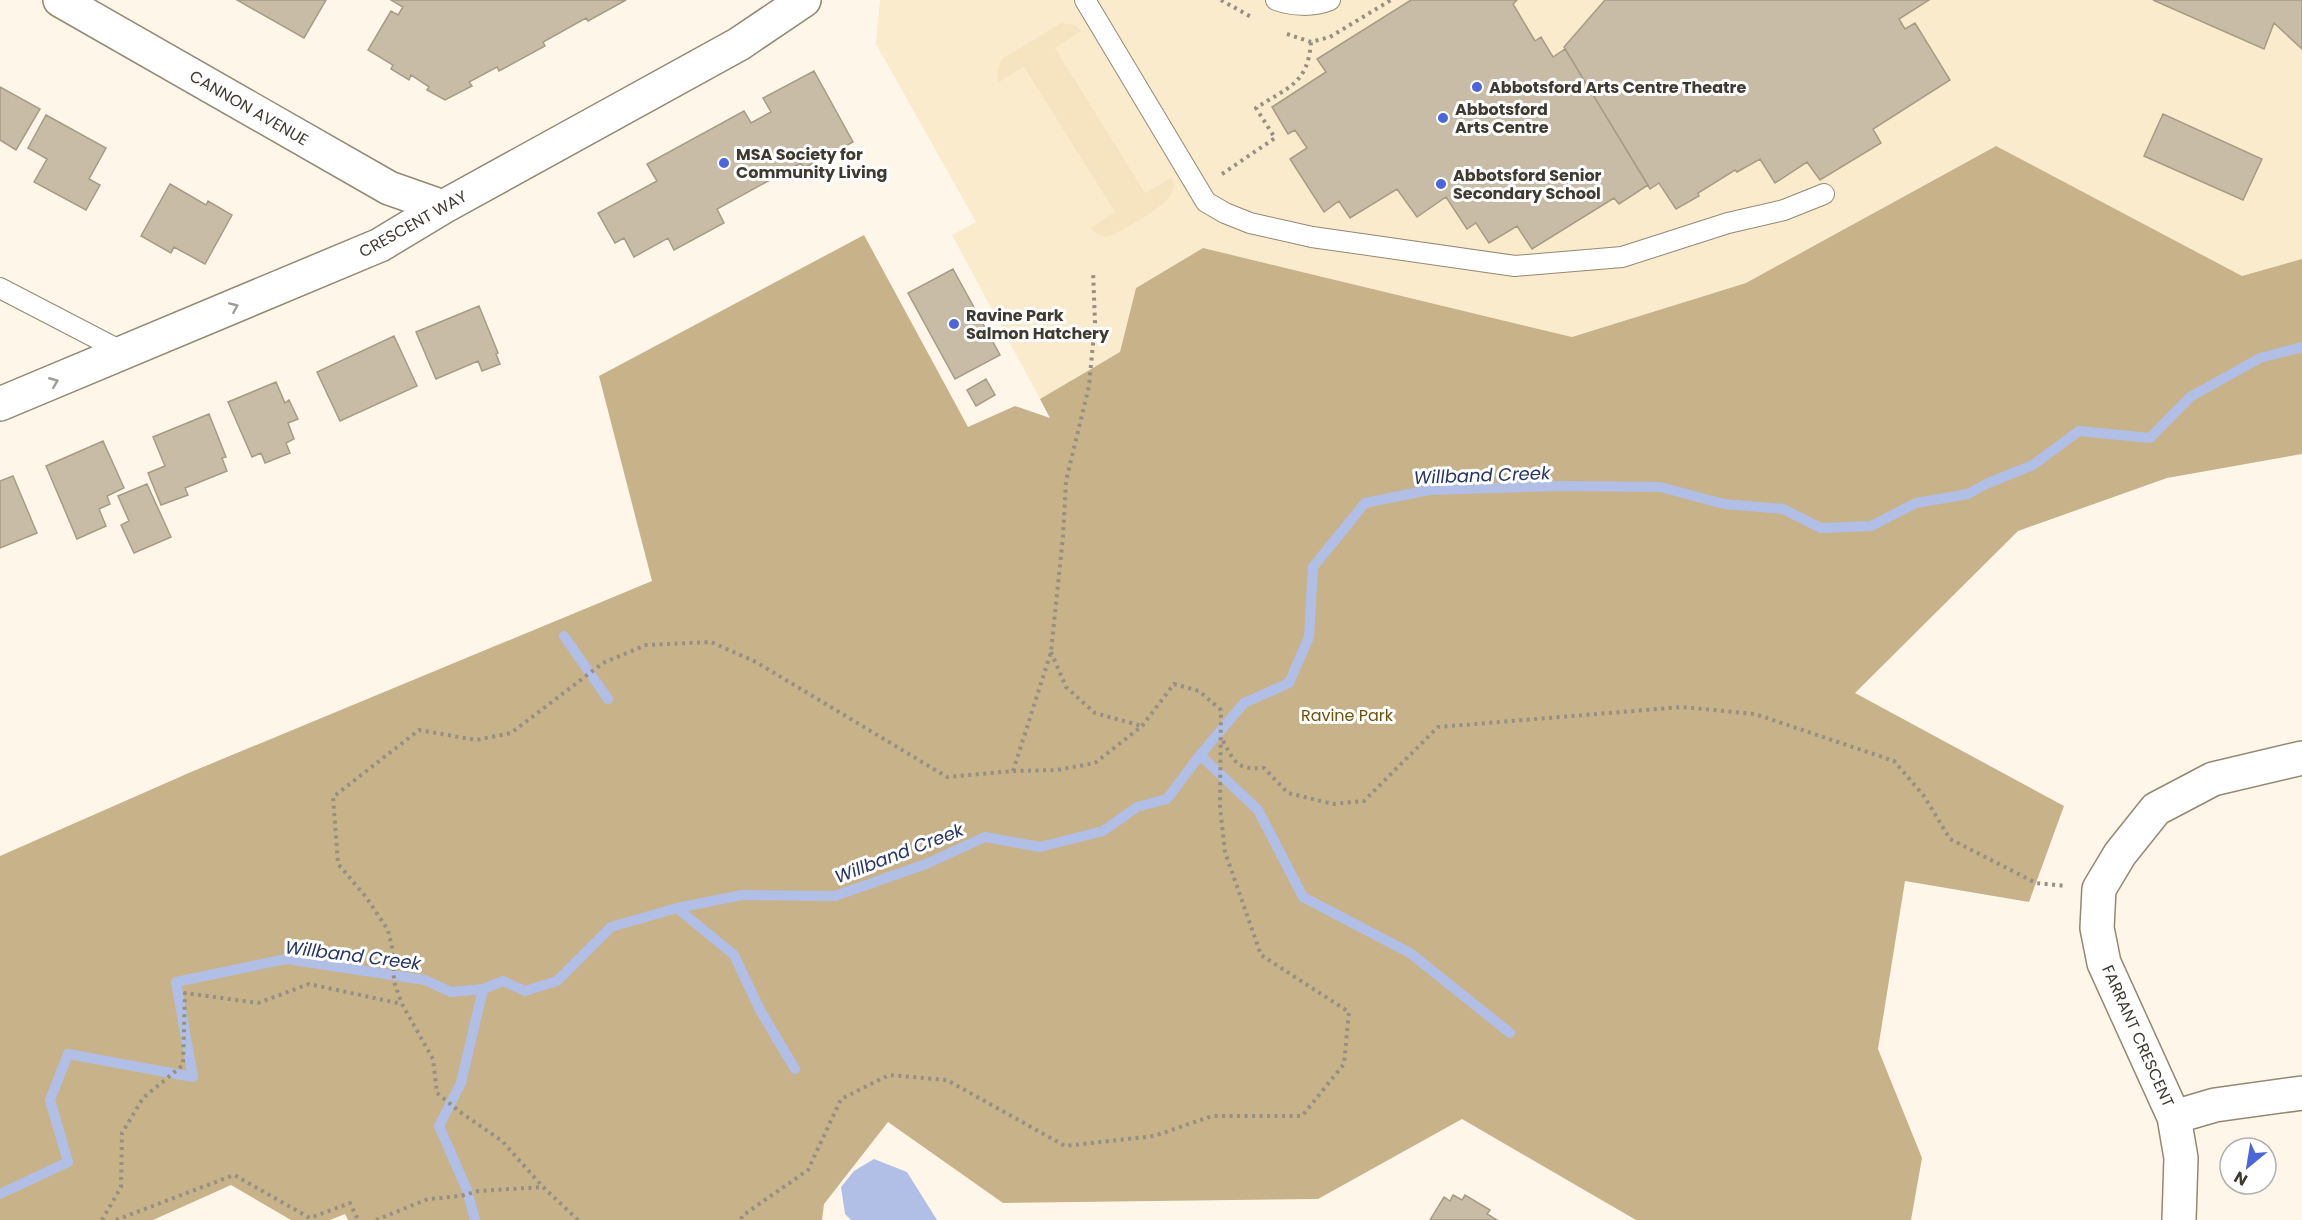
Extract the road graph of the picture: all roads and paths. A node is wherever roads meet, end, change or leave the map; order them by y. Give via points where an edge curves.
1 (60, 0) edge
2 (804, 0) edge
3 (1085, 0) edge
4 (1276, 0) edge
5 (1330, 0) edge
6 (1311, 42) dead end
7 (1199, 189) junction
8 (1824, 194) dead end
9 (443, 207) junction
10 (1093, 271) dead end
11 (0, 288) edge
12 (125, 353) junction
13 (0, 404) edge
14 (1051, 652) junction
15 (1142, 726) junction
16 (1222, 740) junction
17 (2302, 758) edge
18 (1013, 771) junction
19 (2099, 890) junction
20 (402, 1004) junction
21 (2302, 1093) edge
22 (2174, 1117) junction
23 (543, 1188) junction
24 (102, 1220) edge
25 (116, 1220) edge
26 (358, 1220) edge
27 (376, 1220) edge
28 (578, 1220) edge
29 (741, 1220) edge
30 (2180, 1220) edge

1 - 9 street, CANNON AVENUE via 389,188
2 - 9 street, CRESCENT WAY via 739,44
3 - 7 lane
4 - 5 lane via 1288,4 1320,4
6 - 7 path via 1310,61 1301,78 1256,108 1275,138
7 - 8 lane via 1206,202 1250,223 1312,237 1515,266 1622,257 1728,223 1784,210
12 -> 9 street, CRESCENT WAY via 380,245
10 - 14 path via 1095,323 1089,386 1066,480
11 - 12 lane
13 -> 12 street, CRESCENT WAY
14 - 15 path via 1066,687 1095,713
14 - 18 path
15 - 16 path via 1174,684 1199,691 1221,710
15 - 18 path via 1095,763 1057,770
16 - 19 path via 1235,763 1247,769 1264,768 1288,793 1333,804 1364,801 1438,727 1682,707 1755,714 1894,761 1924,796 1950,839 2036,883
16 - 29 path via 1220,807 1225,852 1261,955 1349,1012 1344,1064 1302,1116 1212,1116 1154,1136 1065,1146 947,1080 889,1076 841,1099 808,1170
17 - 19 street, FARRANT CRESCENT via 2213,779 2156,809 2120,854
18 - 20 path via 947,777 756,662 711,642 646,645 603,663 512,733 476,740 419,730 333,797 338,864 388,930 394,982
19 - 22 street, FARRANT CRESCENT via 2097,928 2104,963
20 - 23 path via 433,1059 437,1093 502,1141
20 - 24 path via 309,984 258,1003 185,993 183,1065 143,1098 122,1133 121,1186
21 - 22 street via 2215,1105
22 - 30 street, FARRANT CRESCENT via 2181,1158
23 - 27 path via 478,1191 428,1199
23 - 28 path
25 - 26 path via 234,1175 310,1218 350,1203

